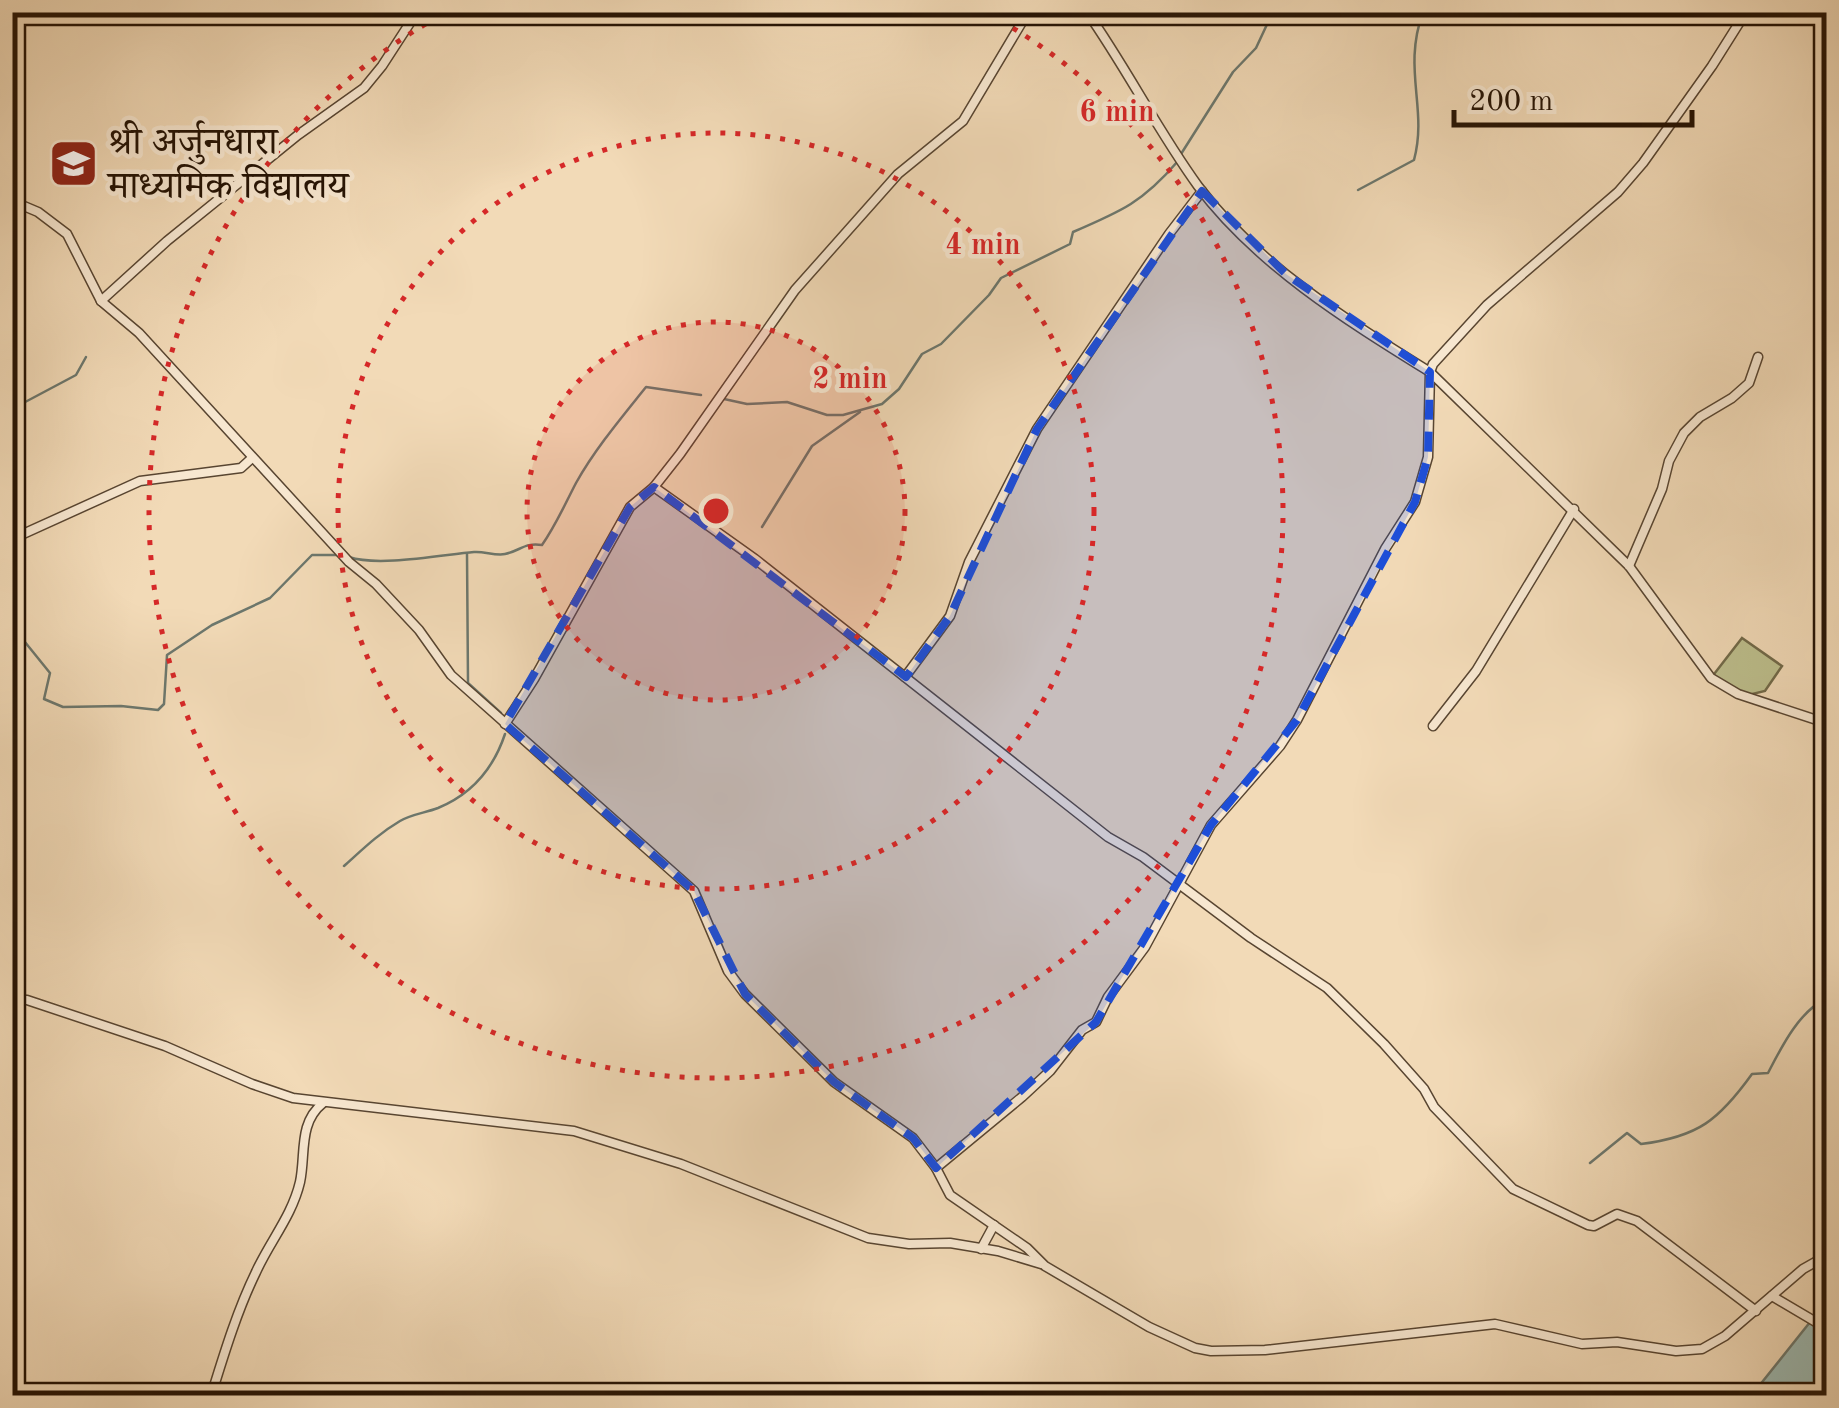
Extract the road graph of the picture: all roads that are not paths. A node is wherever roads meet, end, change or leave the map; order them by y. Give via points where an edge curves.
1 (417, 12) edge
2 (1028, 12) edge
3 (1087, 12) edge
4 (1746, 12) edge
5 (1202, 190) junction
6 (12, 200) edge
7 (101, 301) junction
8 (1758, 357) dead end
9 (1430, 372) junction
10 (252, 458) junction
11 (654, 487) junction
12 (1574, 509) junction
13 (12, 539) edge
14 (1630, 566) junction
15 (905, 677) junction
16 (1826, 723) edge
17 (505, 724) junction
18 (1433, 726) dead end
19 (1180, 883) junction
20 (12, 999) edge
21 (323, 1104) junction
22 (936, 1168) junction
23 (994, 1224) junction
24 (982, 1249) junction
25 (1826, 1256) edge
26 (1045, 1266) junction
27 (1772, 1296) junction
28 (1756, 1311) junction
29 (1826, 1328) edge
30 (211, 1396) edge

1 - 7 street via 364,88 298,134
2 - 11 street via 962,121 898,174 795,290
3 - 5 street
4 - 9 street via 1618,192 1488,305
5 - 9 street via 1286,274
5 - 15 street via 1038,429 950,616
6 - 7 street via 67,234
7 - 10 street via 140,333
8 - 14 street via 1749,382 1684,433
9 - 12 street
9 - 19 street via 1428,457 1415,502 1297,720 1211,825
10 - 13 street via 242,468 140,481
10 - 17 street
11 - 15 street
11 - 17 street via 630,507
12 - 14 street
12 - 18 street via 1476,671
14 - 16 street via 1710,678
15 - 19 street via 1039,786
17 - 22 street via 694,891 728,972 745,994 834,1082 913,1138
19 - 22 street via 1096,1022 1022,1097
19 - 28 street via 1327,988 1513,1189 1588,1225 1617,1214 1637,1221
20 - 21 street via 112,1027 252,1084
21 - 24 street via 574,1131 681,1164 868,1238
21 - 30 street via 308,1123 300,1183 256,1273
22 - 23 street via 950,1194
23 - 24 street
23 - 26 street
24 - 26 street
25 - 27 street
26 - 28 street via 1149,1327 1211,1351 1495,1324 1570,1342 1691,1350 1710,1346
27 - 28 street
27 - 29 street

